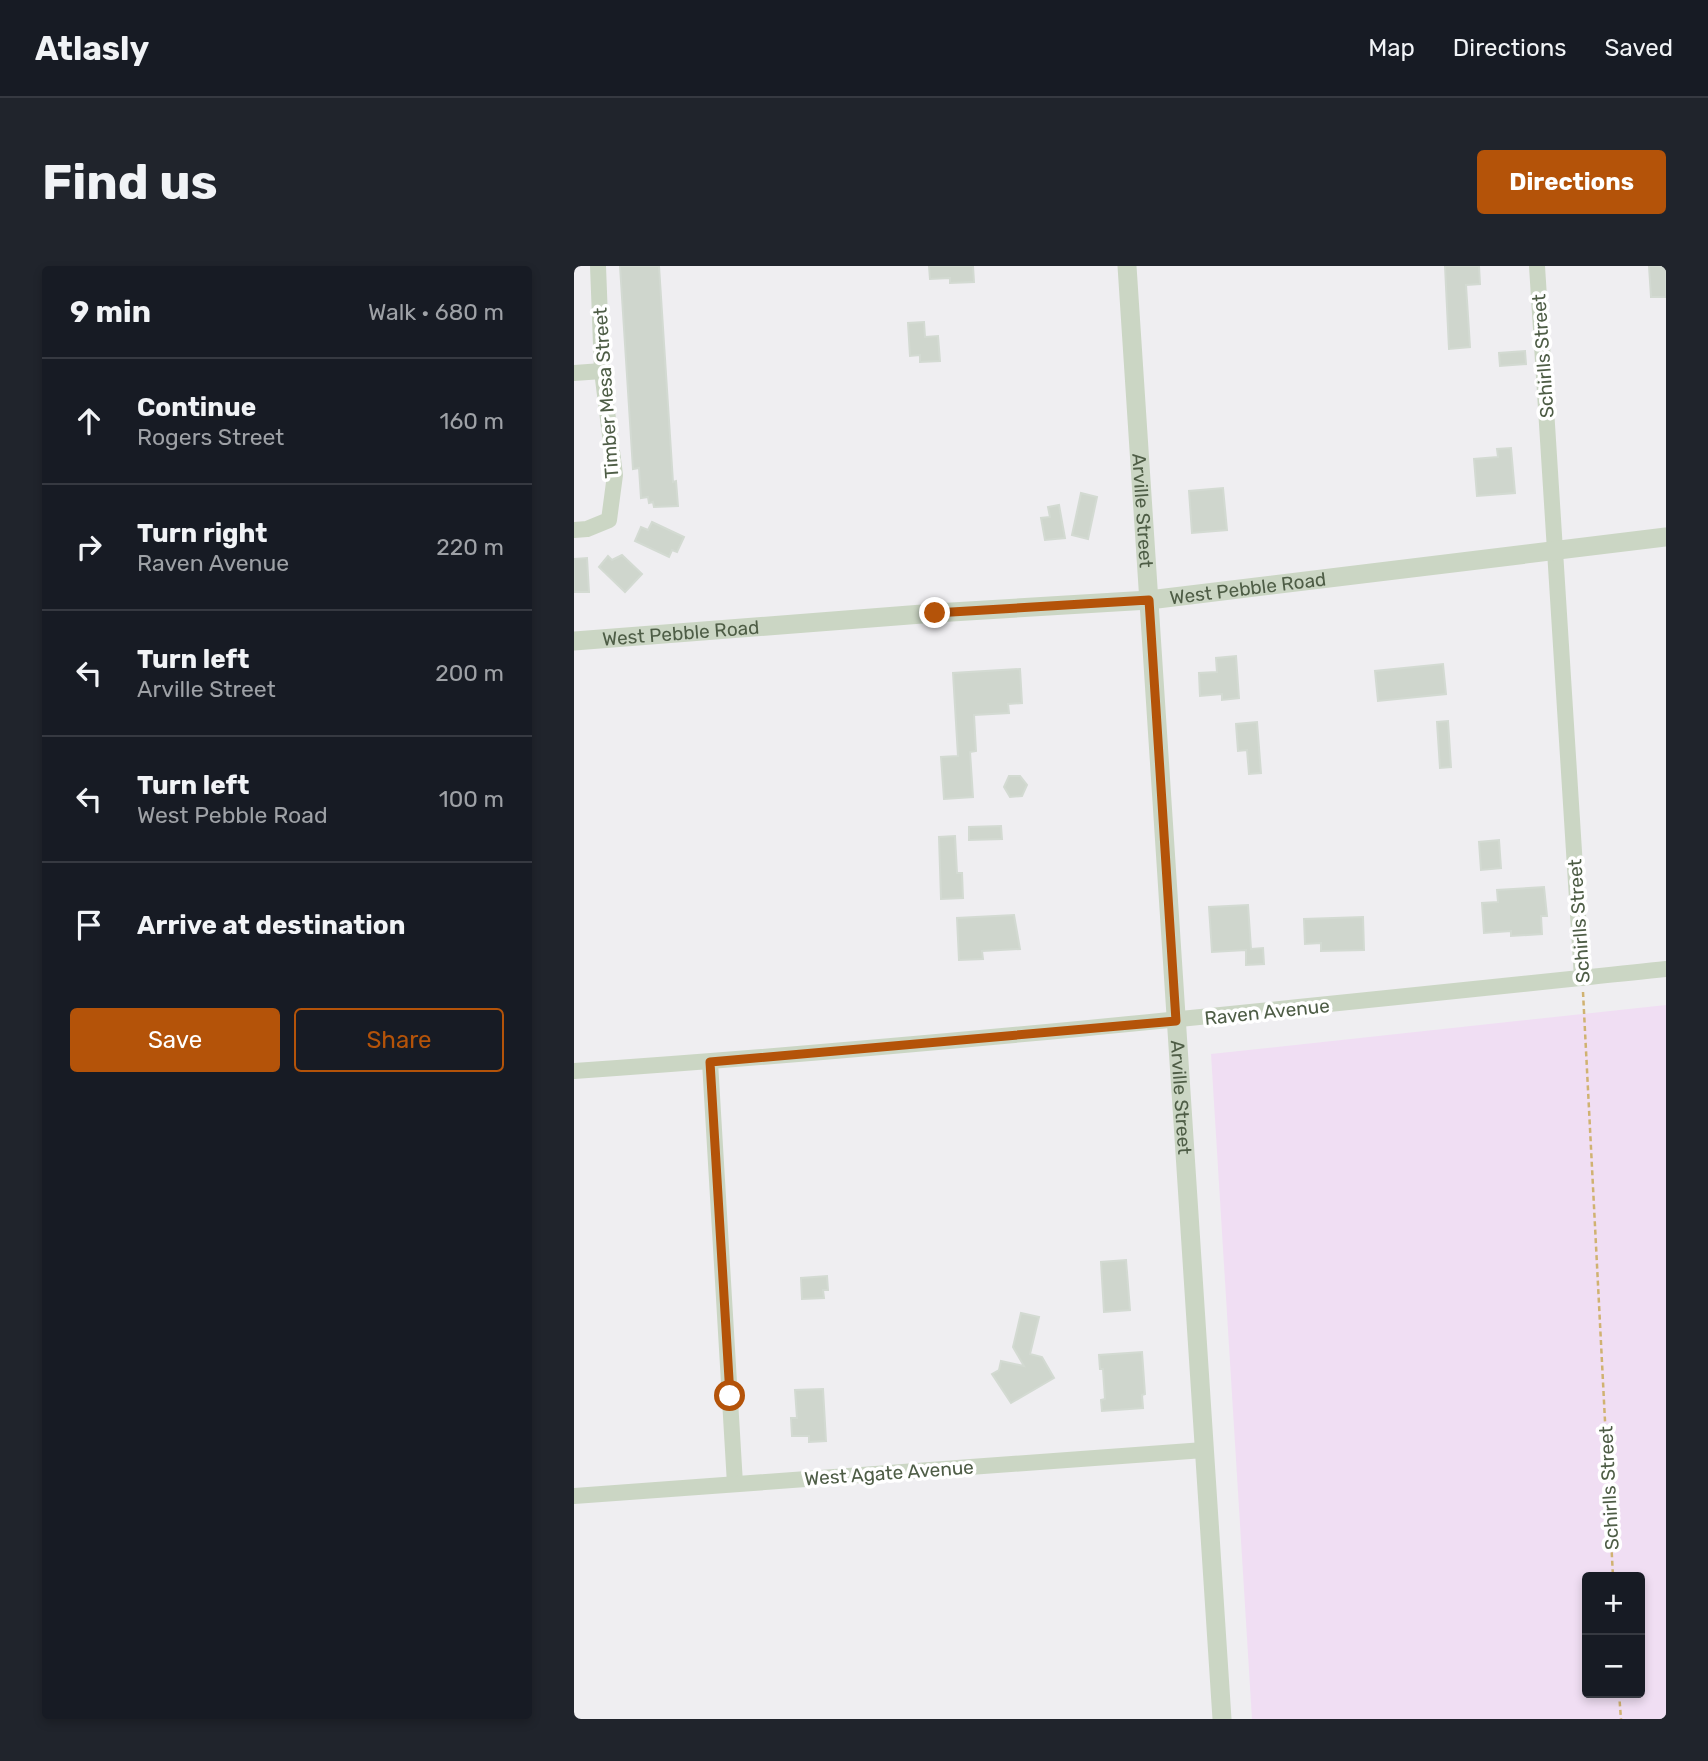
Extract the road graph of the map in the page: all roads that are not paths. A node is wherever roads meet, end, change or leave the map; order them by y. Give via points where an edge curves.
1 (597, 266) edge
2 (1127, 266) edge
3 (1537, 266) edge
4 (602, 371) junction
5 (574, 373) edge
6 (574, 530) edge
7 (1666, 537) edge
8 (1555, 551) junction
9 (1149, 600) junction
10 (574, 641) edge
11 (1666, 969) edge
12 (1582, 978) junction
13 (1176, 1021) junction
14 (710, 1062) junction
15 (574, 1071) edge
16 (1204, 1450) junction
17 (735, 1484) junction
18 (574, 1496) edge
19 (1222, 1719) edge

1 - 4 street, Timber Mesa Street
2 - 9 street, Arville Street
3 - 8 street, Schirlls Street
4 - 5 street
4 - 6 street, Timber Mesa Street via 615,475 609,520
7 - 8 street, West Pebble Road
8 - 9 street, West Pebble Road
8 - 12 street, Schirlls Street
9 - 10 street, West Pebble Road
9 - 13 street, Arville Street
11 - 12 street, Raven Avenue
12 - 13 street, Raven Avenue
13 - 14 street, Raven Avenue
13 - 16 street, Arville Street
14 - 15 street, Raven Avenue
14 - 17 street
16 - 17 street, West Agate Avenue
16 - 19 street, Arville Street
17 - 18 street, West Agate Avenue

